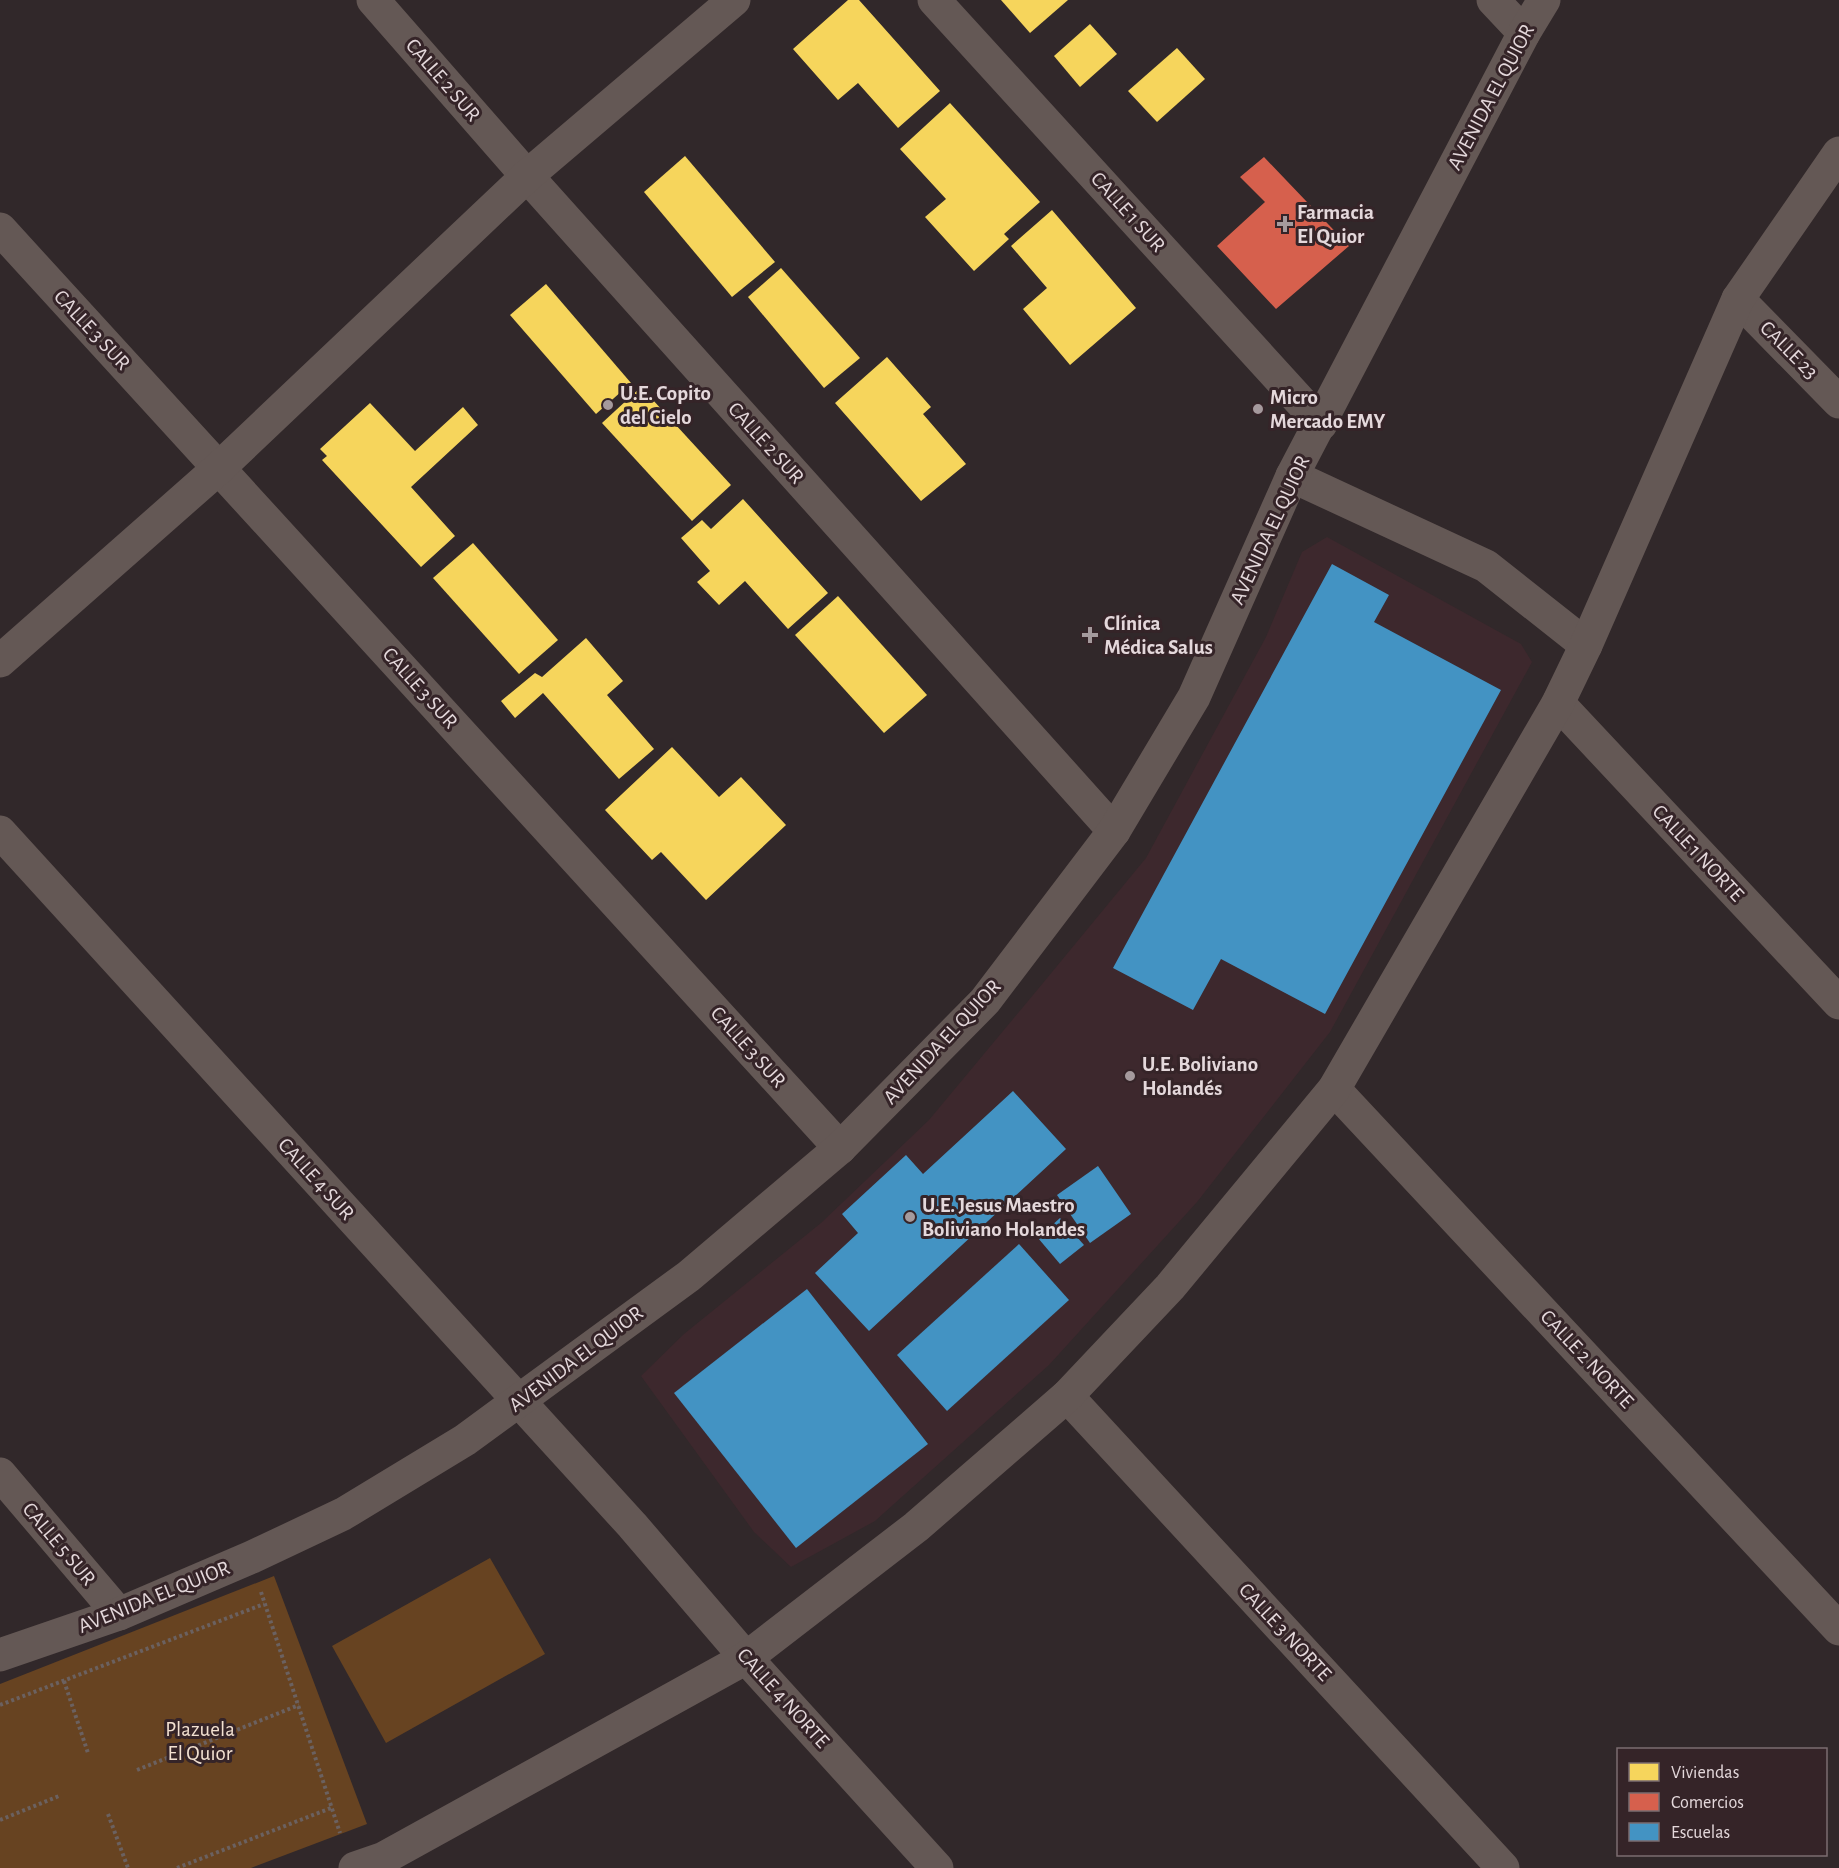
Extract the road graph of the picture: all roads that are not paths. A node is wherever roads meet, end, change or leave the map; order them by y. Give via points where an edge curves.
1 (373, 0) edge
2 (734, 0) edge
3 (934, 0) edge
4 (1493, 0) edge
5 (1544, 0) edge
6 (1524, 33) junction
7 (1839, 153) edge
8 (527, 176) junction
9 (0, 230) edge
10 (1738, 299) junction
11 (1839, 402) edge
12 (1321, 424) junction
13 (219, 468) junction
14 (1292, 476) junction
15 (1586, 645) junction
16 (0, 661) edge
17 (1558, 704) junction
18 (1114, 831) junction
19 (0, 832) edge
20 (1839, 1003) edge
21 (1334, 1089) junction
22 (840, 1148) junction
23 (1067, 1396) junction
24 (519, 1402) junction
25 (0, 1474) edge
26 (632, 1526) joint
27 (119, 1614) junction
28 (1839, 1629) edge
29 (0, 1655) edge
30 (746, 1658) junction
31 (377, 1864) edge
32 (937, 1868) edge
33 (1503, 1868) edge

1 - 8 street, CALLE 2 SUR
2 - 8 street
3 - 12 street, CALLE 1 SUR
4 - 6 street
5 - 6 street, AVENIDA EL QUIOR
6 - 12 street, AVENIDA EL QUIOR
7 - 10 street
8 - 13 street
8 - 18 street, CALLE 2 SUR
9 - 13 street, CALLE 3 SUR
10 - 11 street, CALLE 23
10 - 15 street
12 - 14 street, AVENIDA EL QUIOR
13 - 16 street
13 - 22 street, CALLE 3 SUR
14 - 15 street via 1486,566
14 - 18 street, AVENIDA EL QUIOR via 1194,697
15 - 17 street
17 - 20 street, CALLE 1 NORTE
17 - 21 street
18 - 22 street, AVENIDA EL QUIOR via 985,1001
19 - 24 street, CALLE 4 SUR
21 - 23 street via 1170,1287
21 - 28 street, CALLE 2 NORTE
22 - 24 street, AVENIDA EL QUIOR via 689,1276
23 - 30 street via 916,1527
23 - 33 street, CALLE 3 NORTE
24 - 26 street, CALLE 4 SUR
24 - 27 street, AVENIDA EL QUIOR via 343,1515
25 - 27 street, CALLE 5 SUR
26 - 30 street, CALLE 4 NORTE
27 - 29 street, AVENIDA EL QUIOR
30 - 31 street
30 - 32 street, CALLE 4 NORTE

